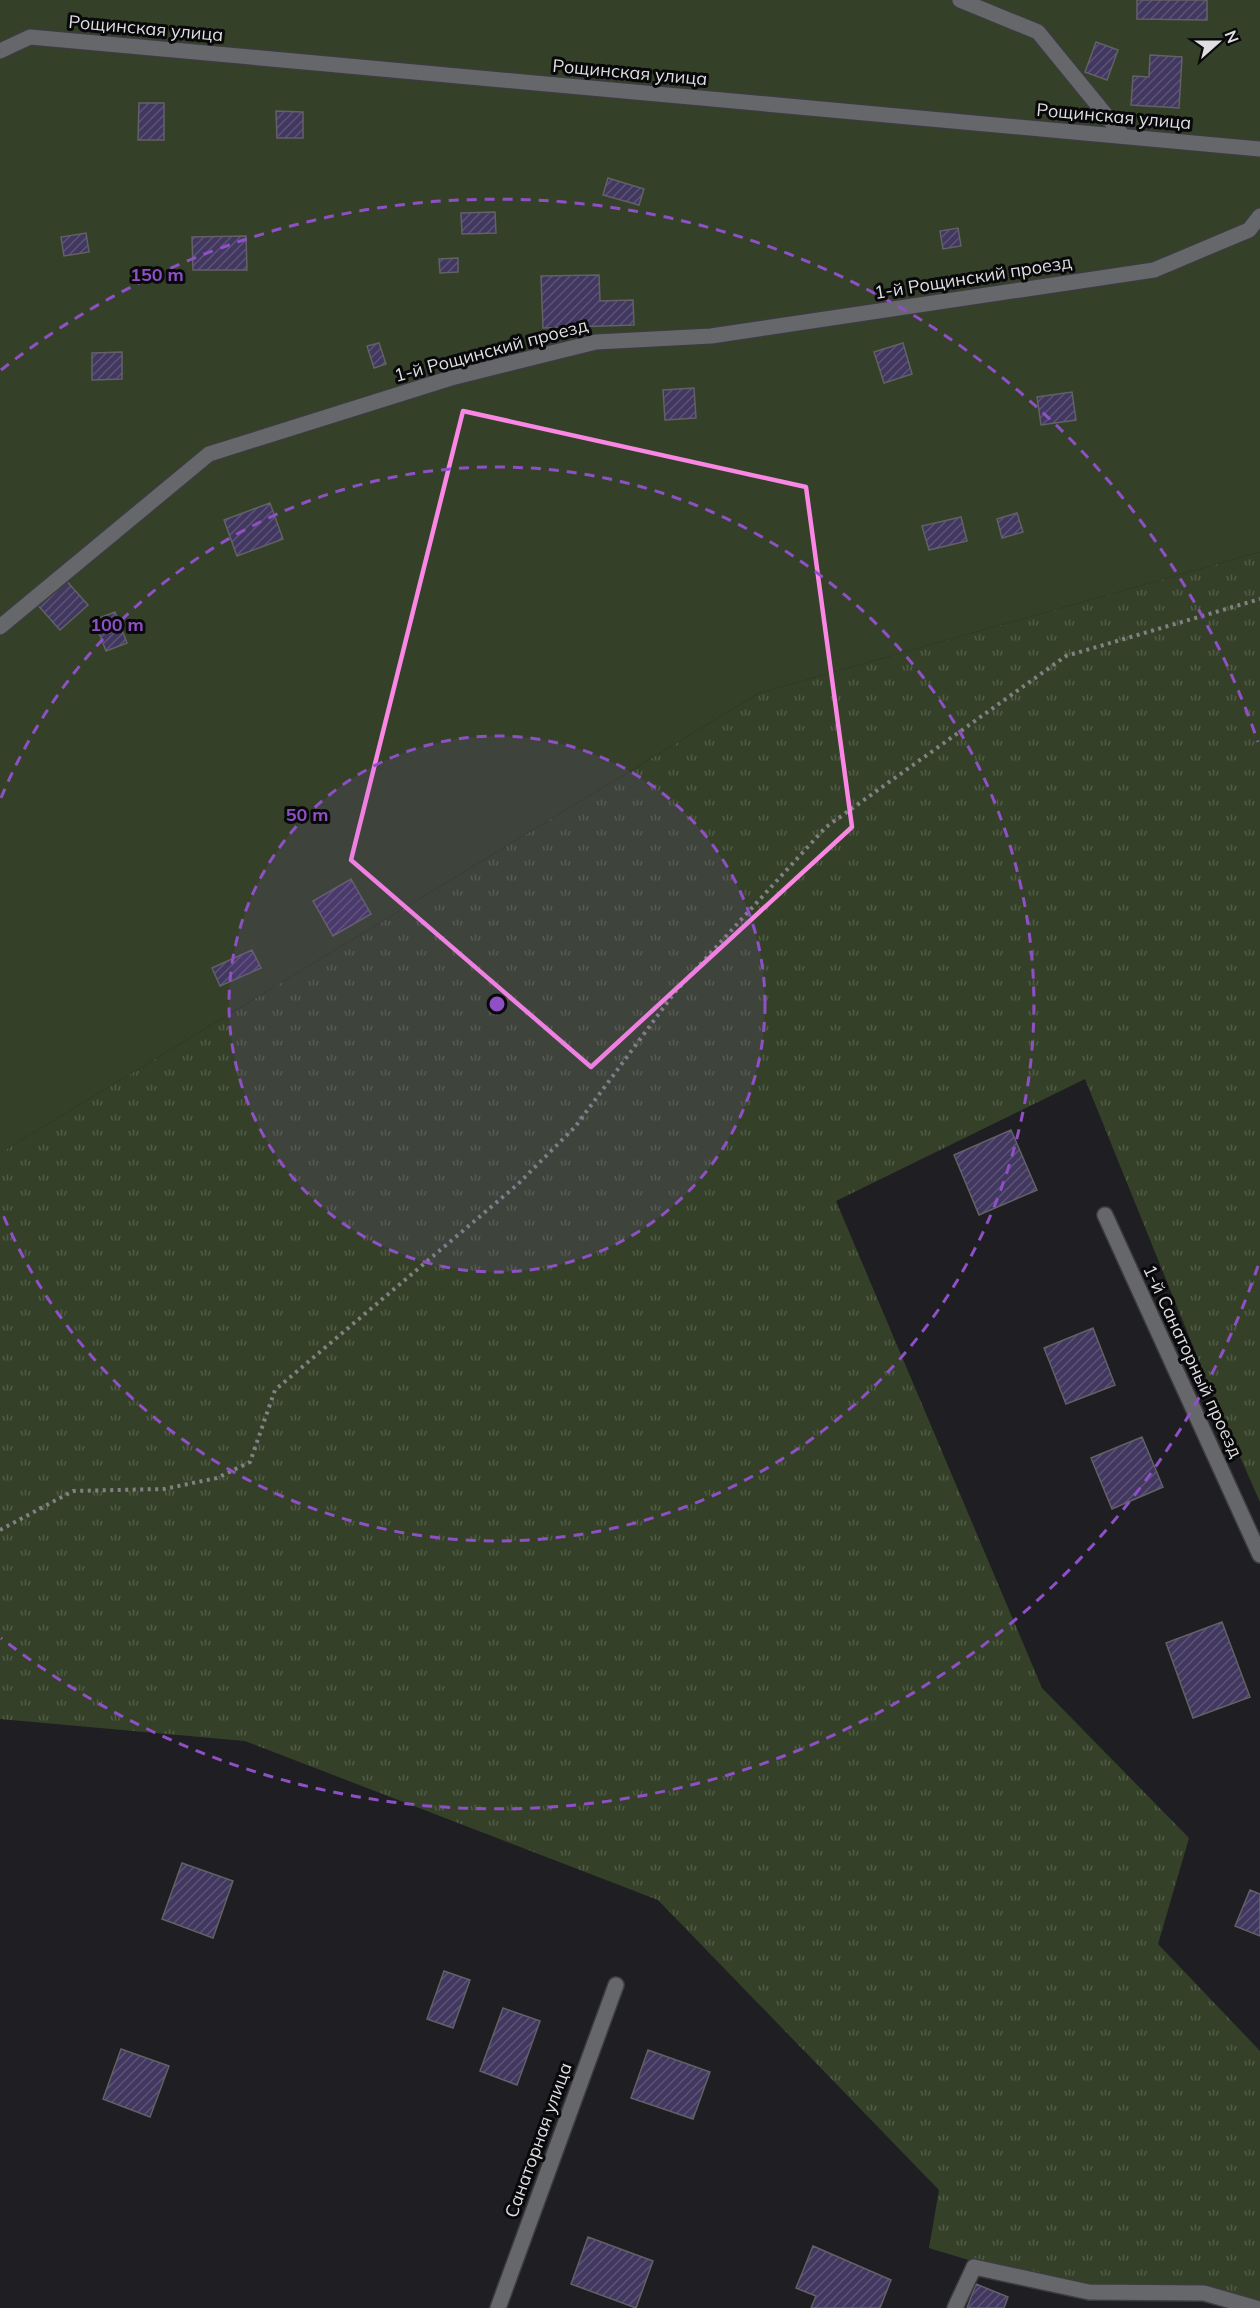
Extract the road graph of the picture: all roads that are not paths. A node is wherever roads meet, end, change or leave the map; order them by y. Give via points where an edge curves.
1 (960, 0) edge
2 (0, 51) edge
3 (1123, 136) junction
4 (1260, 149) edge
5 (1260, 216) edge
6 (0, 627) edge
7 (1105, 1215) dead end
8 (1260, 1555) edge
9 (616, 1985) dead end
10 (498, 2308) edge
11 (955, 2308) edge
12 (1256, 2308) edge

1 - 3 street via 1038,32
2 - 3 street, Рощинская улица via 30,37
3 - 4 street, Рощинская улица
5 - 6 street, 1-й Рощинский проезд via 1249,230 1154,270 711,336 596,342 451,378 209,454
7 - 8 street, 1-й Санаторный проезд
9 - 10 street, Санаторная улица
11 - 12 street via 974,2267 1089,2292 1204,2293

